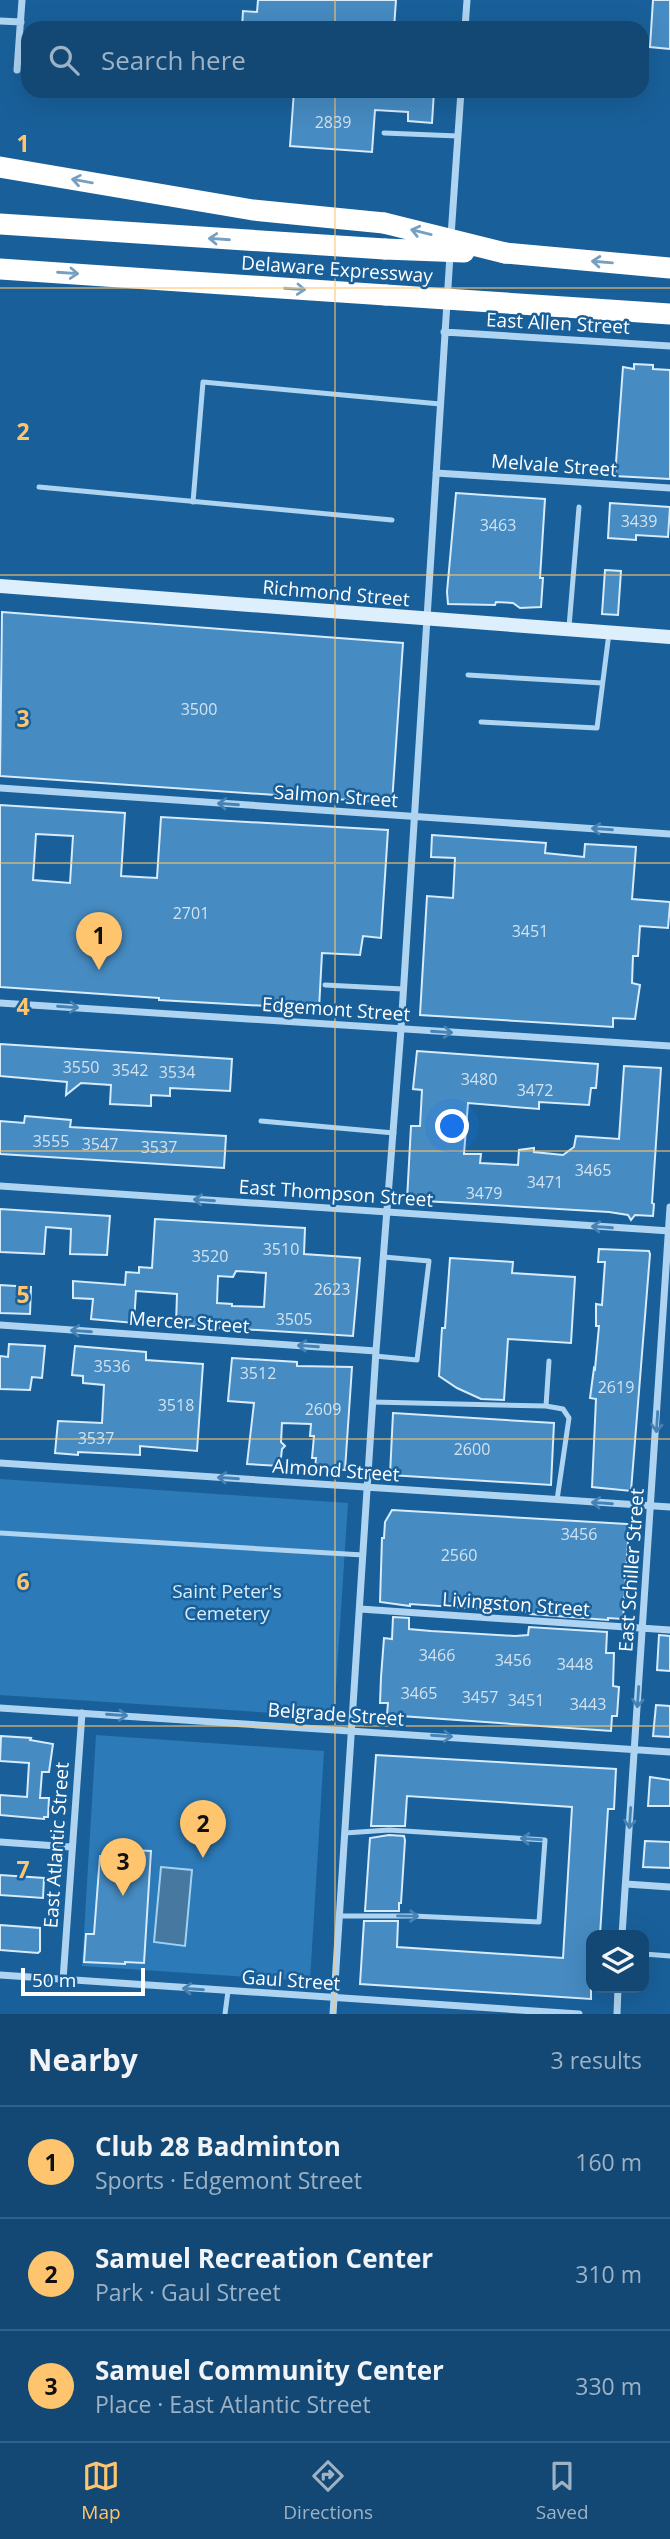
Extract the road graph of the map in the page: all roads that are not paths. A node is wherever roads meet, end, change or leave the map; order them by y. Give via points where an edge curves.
1 (22, 0) edge
2 (467, 0) edge
3 (0, 21) edge
4 (466, 21) edge
5 (20, 22) junction
6 (18, 70) dead end
7 (461, 98) edge
8 (384, 133) dead end
9 (458, 136) junction
10 (0, 167) edge
11 (0, 224) edge
12 (505, 253) junction
13 (670, 268) edge
14 (0, 269) edge
15 (670, 314) edge
16 (444, 332) junction
17 (670, 346) edge
18 (440, 404) junction
19 (436, 473) junction
20 (39, 487) dead end
21 (670, 488) edge
22 (193, 502) junction
23 (579, 507) dead end
24 (392, 520) dead end
25 (0, 586) edge
26 (425, 620) junction
27 (569, 630) junction
28 (609, 633) junction
29 (670, 637) edge
30 (468, 675) dead end
31 (602, 683) junction
32 (481, 722) dead end
33 (0, 788) edge
34 (413, 817) junction
35 (670, 834) edge
36 (325, 985) dead end
37 (403, 989) junction
38 (0, 1003) edge
39 (401, 1029) junction
40 (670, 1046) edge
41 (261, 1121) dead end
42 (394, 1133) junction
43 (0, 1186) edge
44 (670, 1207) edge
45 (388, 1212) junction
46 (669, 1231) edge
47 (384, 1257) junction
48 (0, 1325) edge
49 (375, 1354) junction
50 (549, 1360) dead end
51 (660, 1369) junction
52 (670, 1369) edge
53 (372, 1402) junction
54 (546, 1406) junction
55 (0, 1463) edge
56 (367, 1488) junction
57 (557, 1500) junction
58 (651, 1506) junction
59 (670, 1507) edge
60 (0, 1533) edge
61 (363, 1555) junction
62 (360, 1609) junction
63 (643, 1628) junction
64 (670, 1630) edge
65 (0, 1708) edge
66 (82, 1713) junction
67 (352, 1730) junction
68 (634, 1749) junction
69 (670, 1752) edge
70 (345, 1833) junction
71 (0, 1842) edge
72 (71, 1847) junction
73 (626, 1884) junction
74 (670, 1887) edge
75 (340, 1916) junction
76 (622, 1930) edge
77 (649, 1954) edge
78 (670, 1956) edge
79 (0, 1976) edge
80 (63, 1980) junction
81 (228, 1991) junction
82 (618, 1993) edge
83 (334, 1999) junction
84 (226, 2014) edge
85 (333, 2014) edge
86 (579, 2014) edge
87 (617, 2014) edge

1 - 5 street
2 - 4 street
3 - 5 street
5 - 6 street
7 - 9 street
8 - 9 lane
9 - 16 street
12 -> 10 highway, bridge via 384,223 240,208
12 -> 11 highway, Delaware Expressway, bridge
13 -> 12 highway, Delaware Expressway
14 -> 15 highway, Delaware Expressway, bridge
16 - 17 street, East Allen Street
16 - 18 street
18 - 19 street
18 - 22 lane via 203,382
19 - 21 street, Melvale Street
19 - 26 street
20 - 22 lane
22 - 24 lane
23 - 27 lane
25 - 26 main road, Richmond Street
26 - 27 main road, Richmond Street
26 - 34 street
27 - 28 main road, Richmond Street
28 - 29 main road, Richmond Street
28 - 31 lane
30 - 31 lane
31 - 32 lane via 597,728
34 -> 33 street, Salmon Street
35 -> 34 street, Salmon Street
34 - 37 street
36 - 37 lane
37 - 39 street
38 -> 39 street, Edgemont Street
39 -> 40 street, Edgemont Street
39 - 42 street
41 - 42 lane
42 - 45 street
45 -> 43 street, East Thompson Street
44 - 46 street, East Schiller Street
46 -> 45 street, East Thompson Street
45 - 47 street
46 - 51 street, East Schiller Street
47 - 49 street
47 - 49 lane via 429,1261 417,1360
49 -> 48 street, Mercer Street
49 - 53 street
50 - 54 lane
51 - 52 street
51 -> 58 street, East Schiller Street
53 - 54 lane
53 - 56 street
54 - 57 lane via 563,1409 569,1418
56 -> 55 street, Almond Street
56 - 57 street, Almond Street
56 - 61 street
58 -> 57 street, Almond Street
58 - 59 street, Almond Street
58 - 63 street, East Schiller Street
60 - 61 lane
61 - 62 street
62 - 63 street, Livingston Street
62 - 67 street
63 - 64 street, Livingston Street
63 -> 68 street, East Schiller Street
65 - 66 street, Belgrade Street
66 -> 67 street, Belgrade Street
66 - 72 street, East Atlantic Street
67 -> 68 street, Belgrade Street
67 - 70 street
68 - 69 street, Belgrade Street
68 -> 73 street, East Schiller Street
70 - 75 street
75 -> 70 lane via 540,1922 545,1840 389,1830
71 - 72 street
72 - 80 street, East Atlantic Street
73 - 74 street
73 - 76 street, East Schiller Street
75 - 83 street
77 - 78 lane
79 - 80 street, Gaul Street
81 -> 80 street, Gaul Street
81 - 83 street, Gaul Street
81 - 84 lane
82 - 87 street
83 - 85 street
83 - 86 street, Gaul Street

